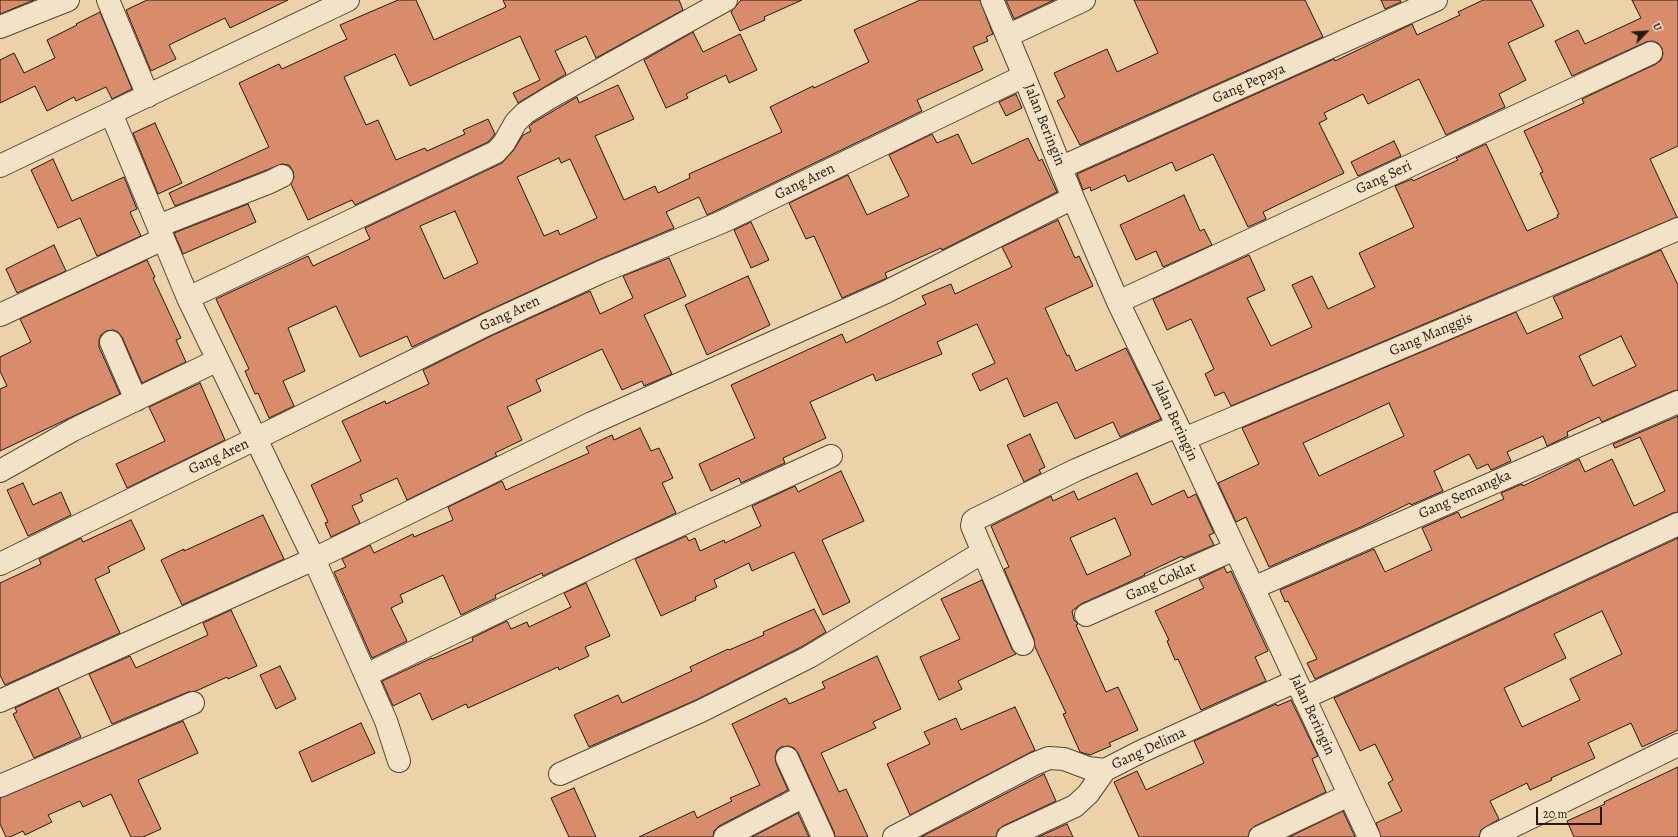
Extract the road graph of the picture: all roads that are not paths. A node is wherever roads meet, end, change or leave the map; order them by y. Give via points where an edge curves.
1 (68, 0) edge
2 (108, 0) edge
3 (348, 0) edge
4 (726, 0) edge
5 (992, 0) edge
6 (1084, 0) edge
7 (1436, 0) edge
8 (0, 27) edge
9 (1007, 36) junction
10 (1651, 53) dead end
11 (1024, 76) junction
12 (148, 96) junction
13 (111, 113) junction
14 (0, 166) edge
15 (1062, 167) junction
16 (282, 176) dead end
17 (1073, 198) junction
18 (1678, 229) edge
19 (161, 233) junction
20 (188, 298) junction
21 (1118, 302) junction
22 (0, 315) edge
23 (111, 342) dead end
24 (218, 360) junction
25 (136, 400) junction
26 (1678, 402) edge
27 (1181, 432) junction
28 (255, 439) junction
29 (831, 456) dead end
30 (0, 471) edge
31 (1678, 524) edge
32 (1235, 549) junction
33 (983, 552) junction
34 (314, 559) junction
35 (0, 564) edge
36 (1253, 588) junction
37 (1086, 615) dead end
38 (1024, 644) dead end
39 (366, 675) junction
40 (1300, 690) junction
41 (0, 701) edge
42 (193, 703) dead end
43 (1678, 745) edge
44 (787, 758) dead end
45 (399, 761) dead end
46 (1105, 770) junction
47 (560, 774) dead end
48 (0, 786) edge
49 (1349, 795) junction
50 (804, 796) junction
51 (725, 837) edge
52 (823, 837) edge
53 (894, 837) edge
54 (1008, 837) edge
55 (1260, 837) edge
56 (1369, 837) edge
57 (1491, 837) edge

1 - 8 street
2 - 12 street
3 - 12 street
4 - 20 street via 525,113 496,152
5 - 9 street, Jalan Beringin
6 - 9 street
7 - 15 street, Gang Pepaya
9 - 11 street, Jalan Beringin
10 - 21 street, Gang Seri
11 - 15 street, Jalan Beringin
11 - 28 street, Gang Aren via 722,222 601,272 488,324
12 - 13 street
13 - 14 street
13 - 19 street
15 - 17 street, Jalan Beringin
16 - 19 street
17 - 21 street, Jalan Beringin
17 - 34 street via 884,293 592,423
18 - 27 street, Gang Manggis via 1530,293
19 - 20 street
19 - 22 street
20 - 24 street
21 - 27 street, Jalan Beringin
23 - 25 street
24 - 25 street
24 - 28 street
25 - 30 street via 73,430
26 - 36 street, Gang Semangka
27 - 32 street, Jalan Beringin
27 - 33 street, Gang Manggis via 1076,470 976,519 972,526
28 - 34 street
28 - 35 street, Gang Aren
29 - 39 street via 632,547
31 - 40 street, Gang Delima
32 - 36 street, Jalan Beringin
32 - 37 street, Gang Coklat
33 - 38 street
33 - 47 street via 809,657 693,714
34 - 39 street
34 - 41 street
36 - 40 street, Jalan Beringin
39 - 45 street via 390,731
40 - 46 street, Gang Delima via 1140,752
40 - 49 street, Jalan Beringin
42 - 48 street
43 - 57 street
44 - 50 street
46 - 53 street, Gang Delima via 1049,758
46 - 54 street via 1088,794 1075,806
49 - 55 street
49 - 56 street, Jalan Beringin
50 - 51 street
50 - 52 street

